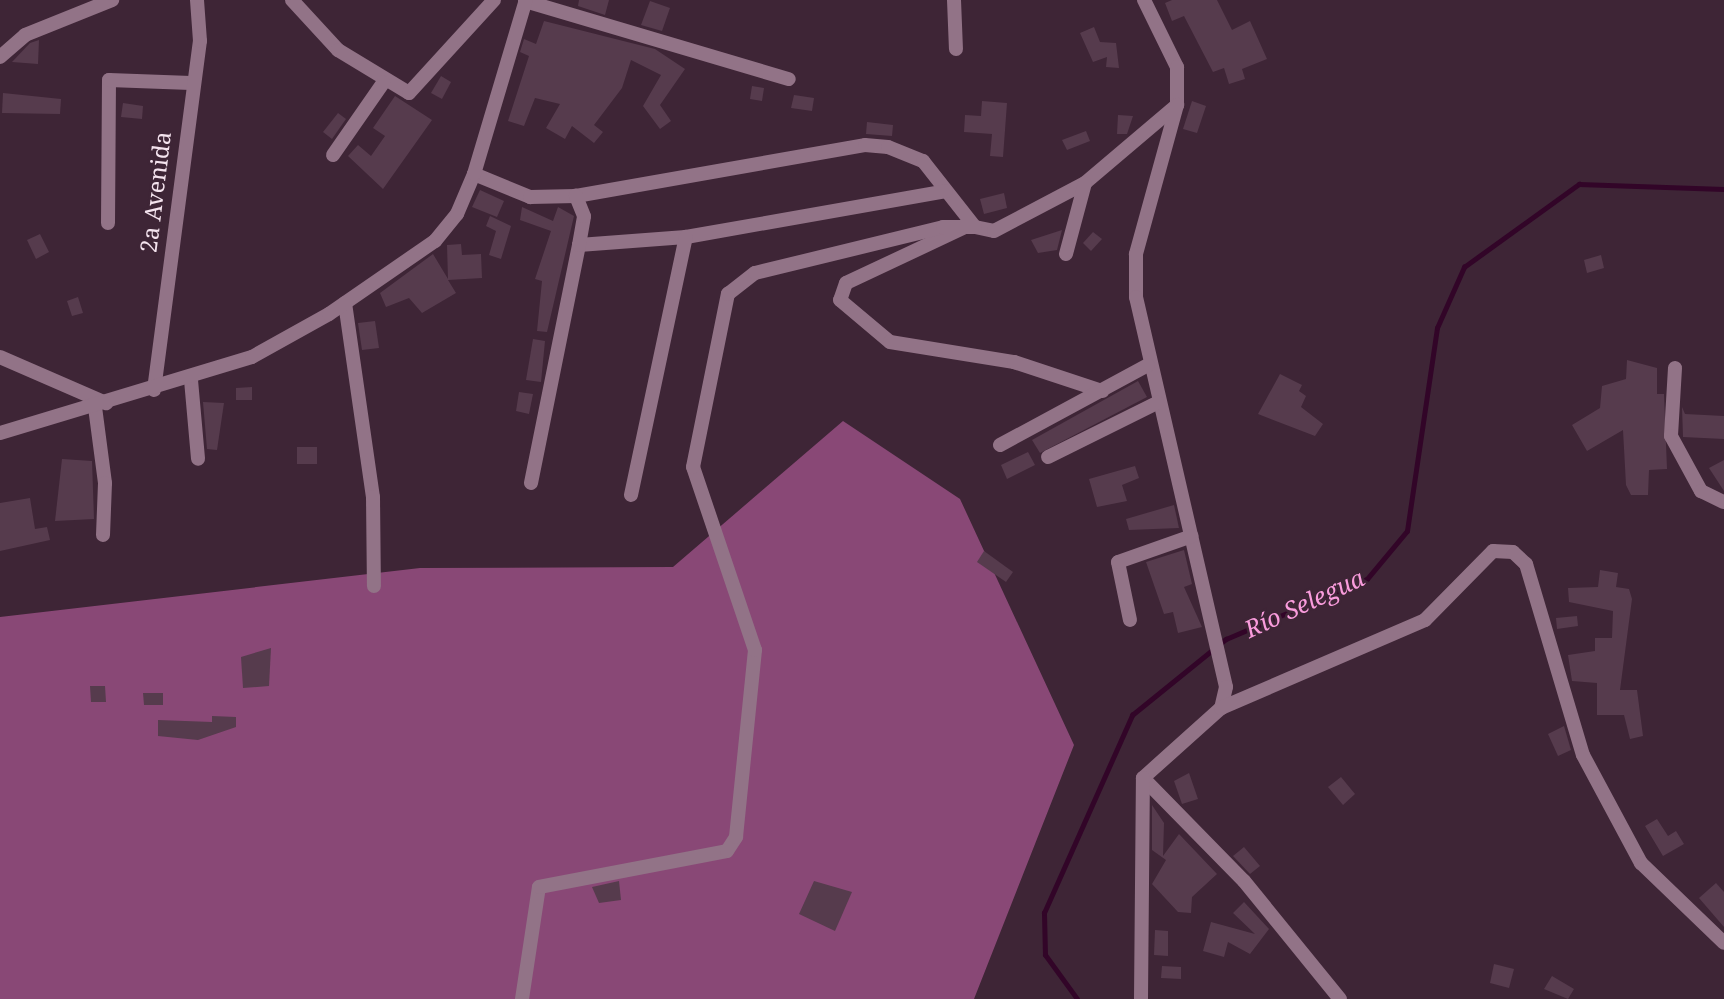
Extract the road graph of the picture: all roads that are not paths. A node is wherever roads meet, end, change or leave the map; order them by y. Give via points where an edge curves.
1 (112, 0) edge
2 (197, 0) edge
3 (292, 0) edge
4 (494, 0) edge
5 (954, 0) edge
6 (1144, 0) edge
7 (526, 1) edge
8 (956, 49) dead end
9 (0, 57) edge
10 (789, 79) dead end
11 (191, 83) junction
12 (383, 83) junction
13 (1177, 105) junction
14 (332, 155) dead end
15 (474, 174) junction
16 (1085, 183) junction
17 (946, 191) junction
18 (576, 196) junction
19 (108, 223) dead end
20 (969, 228) junction
21 (686, 237) junction
22 (579, 245) junction
23 (1066, 254) dead end
24 (345, 303) junction
25 (0, 357) edge
26 (1148, 365) junction
27 (1675, 368) dead end
28 (191, 380) junction
29 (153, 390) junction
30 (1102, 391) junction
31 (1157, 403) junction
32 (100, 405) junction
33 (0, 433) edge
34 (1000, 445) dead end
35 (1048, 457) dead end
36 (198, 459) dead end
37 (531, 484) dead end
38 (631, 495) dead end
39 (1724, 502) edge
40 (103, 535) dead end
41 (1192, 536) junction
42 (374, 586) dead end
43 (1129, 620) dead end
44 (1221, 708) junction
45 (1143, 778) junction
46 (1724, 943) edge
47 (522, 999) edge
48 (1141, 999) edge
49 (1340, 999) edge

1 - 9 street via 25,35
2 - 11 street, 2a Avenida via 200,41
3 - 12 street via 338,50
4 - 12 street via 412,93
5 - 8 street
6 - 13 street via 1177,67
7 - 10 street
7 - 15 street
11 - 19 street via 109,80
11 - 29 street, 2a Avenida
12 - 14 street
13 - 16 street
13 - 26 street via 1136,254
15 - 18 street via 530,197
15 - 24 street via 457,214 435,241
16 - 20 street via 994,231
16 - 23 street
17 - 18 street via 923,161 865,145
17 - 20 street
17 - 21 street
18 - 22 street via 584,216
20 - 30 street via 846,283 839,300 890,342 1014,362
20 - 47 street via 755,273 728,294 693,467 755,650 733,847 538,887
21 - 22 street
21 - 38 street
22 - 37 street
24 - 28 street via 252,357
24 - 42 street via 373,497
25 - 32 street
26 - 30 street
26 - 31 street
27 - 39 street via 1671,436 1701,491
28 - 29 street
28 - 36 street
29 - 32 street
30 - 34 street
31 - 35 street
31 - 41 street
32 - 33 street
32 - 40 street
41 - 43 street via 1118,562
41 - 44 street via 1226,687
44 - 45 street
44 - 46 street via 1425,620 1493,551 1513,552 1526,564 1583,755 1641,863
45 - 48 street
45 - 49 street via 1244,881

